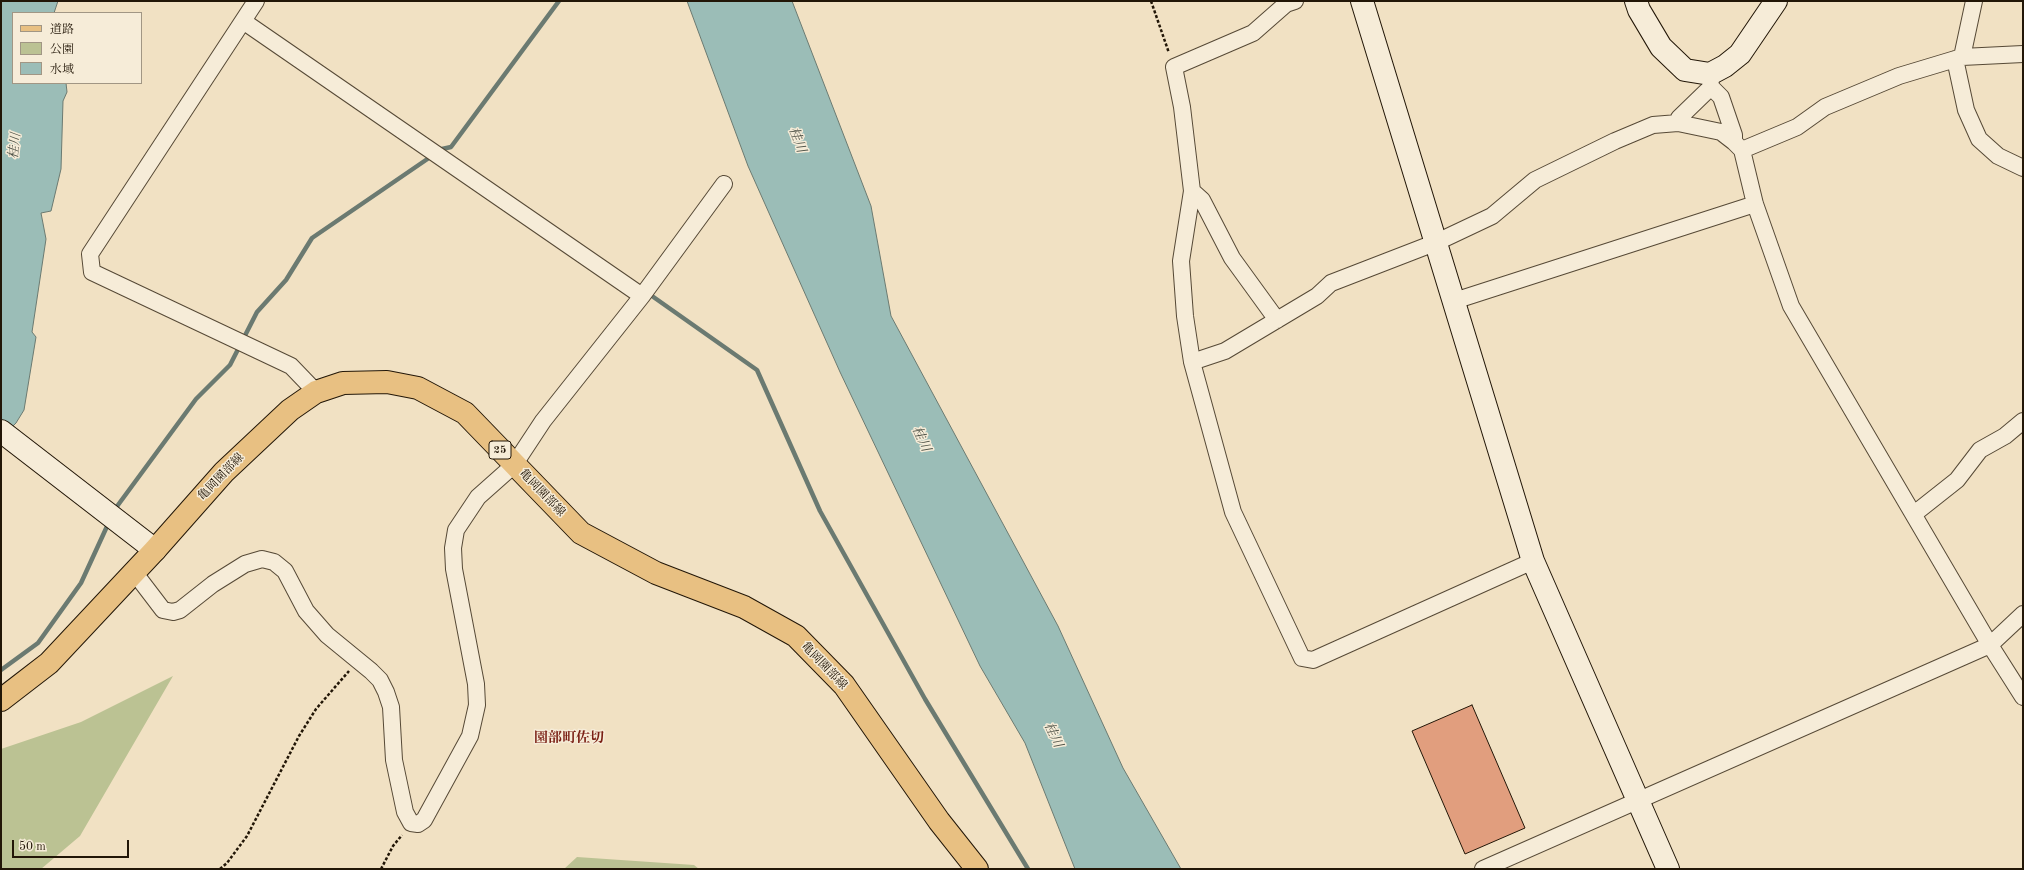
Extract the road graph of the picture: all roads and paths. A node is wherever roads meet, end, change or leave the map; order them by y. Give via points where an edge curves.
1 (256, 1) edge
2 (1150, 1) edge
3 (1295, 1) edge
4 (1362, 1) edge
5 (1636, 1) edge
6 (1776, 1) edge
7 (1974, 1) edge
8 (243, 21) junction
9 (2023, 54) edge
10 (1959, 58) junction
11 (1174, 66) junction
12 (1710, 80) junction
13 (1678, 123) junction
14 (1738, 146) junction
15 (2023, 168) edge
16 (724, 184) dead end
17 (1192, 191) junction
18 (1756, 204) junction
19 (1437, 242) junction
20 (642, 296) junction
21 (1454, 301) junction
22 (1277, 320) junction
23 (1192, 362) junction
24 (316, 392) junction
25 (2023, 421) edge
26 (1, 431) edge
27 (514, 465) junction
28 (1914, 514) junction
29 (155, 550) junction
30 (1533, 561) junction
31 (134, 572) junction
32 (2023, 614) edge
33 (1990, 645) junction
34 (358, 660) junction
35 (2023, 697) edge
36 (1, 700) edge
37 (1638, 800) junction
38 (411, 823) junction
39 (220, 869) edge
40 (381, 869) edge
41 (977, 869) edge
42 (1483, 869) edge
43 (1668, 869) edge

1 - 8 street
2 - 11 path
3 - 11 street via 1286,4 1253,33
4 - 19 street
5 - 12 street via 1661,47 1685,70
6 - 12 street via 1740,54
7 - 10 street
8 - 20 street
8 - 24 street via 90,254 92,272 291,366
9 - 10 street
10 - 14 street via 1856,92 1825,107 1797,127
10 - 15 street via 1966,110 1979,140 1998,156
11 - 17 street via 1182,107
12 - 13 street via 1679,118
12 - 14 street via 1721,97
13 - 14 street via 1721,132
13 - 19 street via 1653,126 1615,141 1535,180 1492,216
14 - 18 street
16 - 20 street
17 - 22 street via 1202,200 1232,258
17 - 23 street via 1181,261
18 - 21 street
18 - 28 street via 1791,306
19 - 21 street
19 - 22 street via 1332,283 1317,296
20 - 27 street via 543,421
21 - 30 street
22 - 23 street via 1225,350
23 - 30 street via 1233,512 1302,658 1313,660
24 - 27 main road, 亀岡園部線 / 25 via 343,383 387,382 418,388 465,413
24 - 29 main road, 亀岡園部線 / 25 via 290,410 224,472
25 - 28 street via 2005,436 1980,450 1957,480
26 - 29 street
27 - 38 street via 478,497 456,530 453,548 454,569 476,684 477,705 470,736 424,820 418,824
27 - 41 main road, 亀岡園部線 / 25 via 581,533 656,573 744,608 796,636 844,685 939,821
28 - 33 street
29 - 31 main road, 亀岡園部線 / 25
30 - 37 street
31 - 34 street via 163,610 173,612 180,610 213,584 245,564 262,559 274,562 284,571 306,612 327,635
31 - 36 main road, 亀岡園部線 / 25 via 49,663
32 - 33 street
33 - 35 street
33 - 37 street
34 - 38 street via 380,680 386,692 390,707 396,768 405,812
34 - 39 path via 316,709 247,836
37 - 42 street
37 - 43 street
38 - 40 path via 393,846

